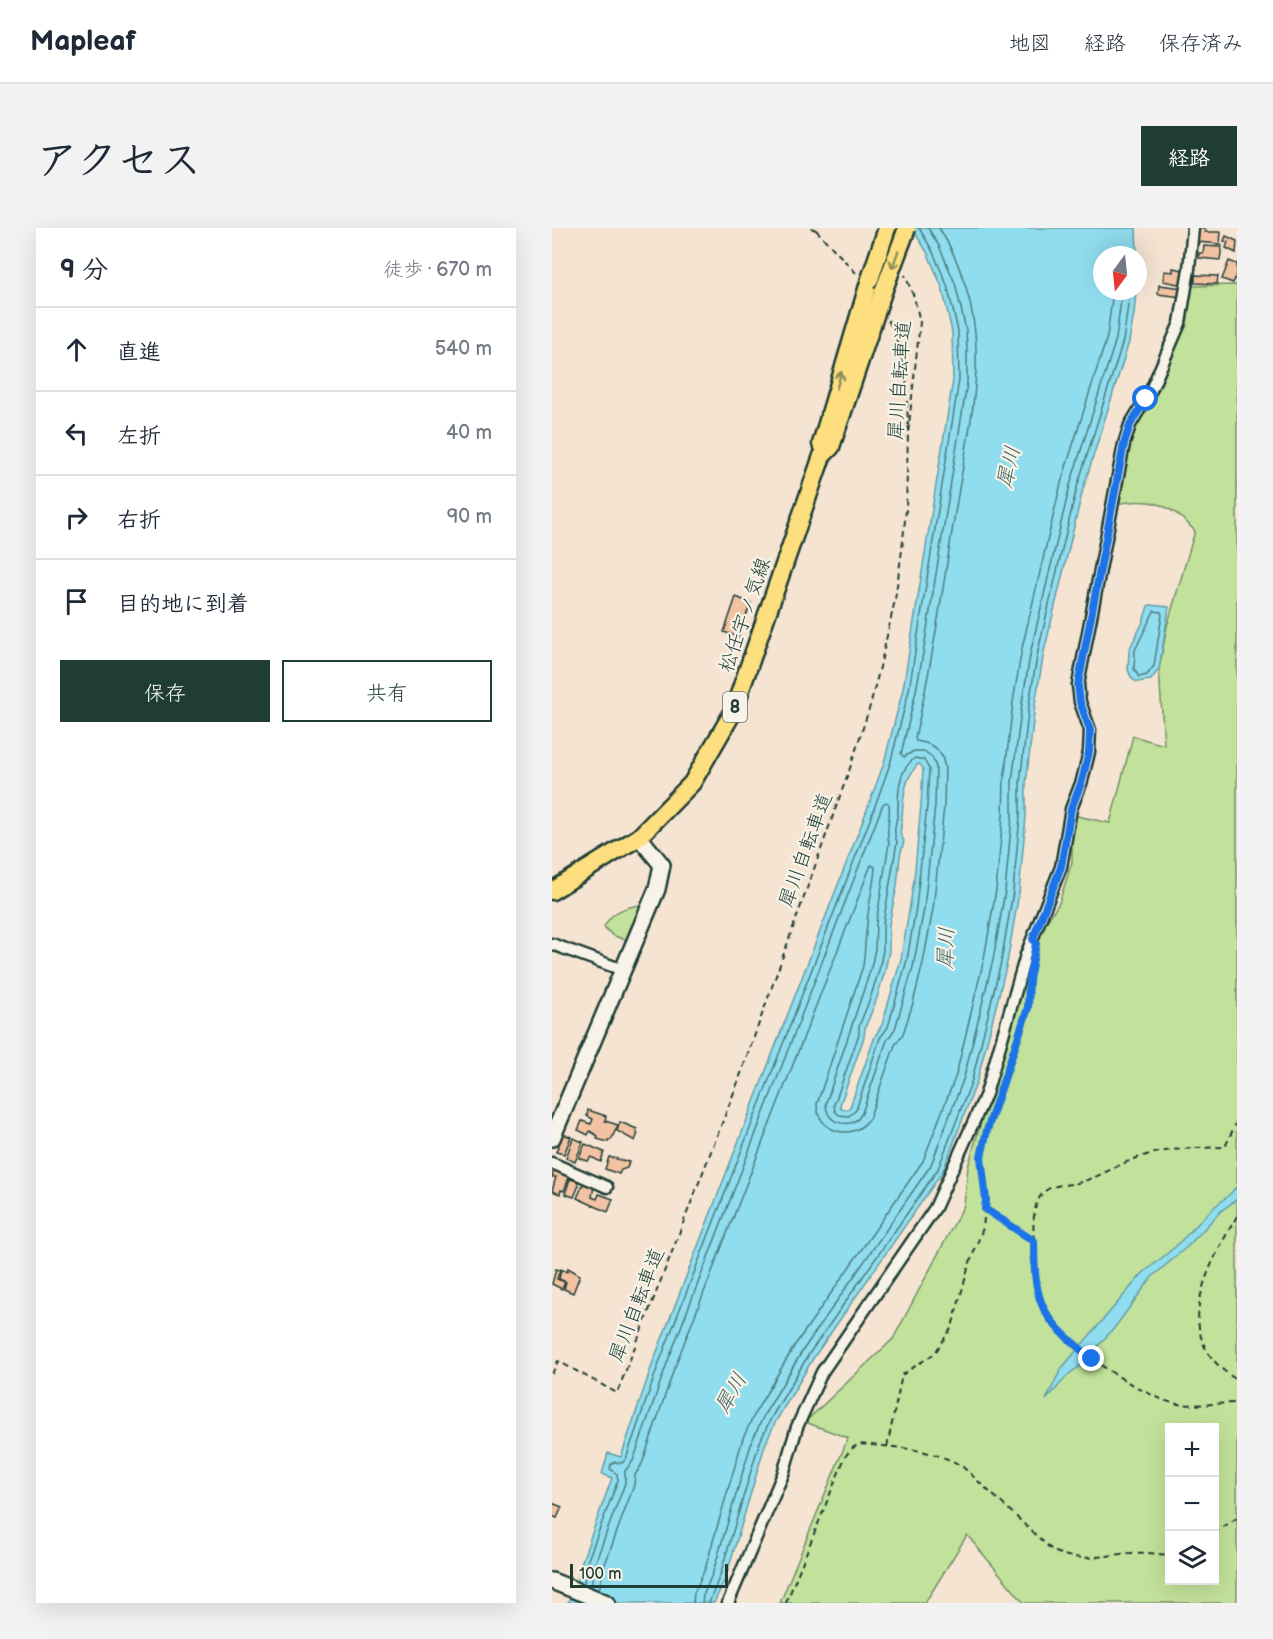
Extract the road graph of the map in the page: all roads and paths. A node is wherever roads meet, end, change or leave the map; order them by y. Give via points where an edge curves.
1 (811, 228) edge
2 (887, 228) edge
3 (907, 228) edge
4 (1193, 228) edge
5 (817, 229) edge
6 (903, 271) dead end
7 (868, 282) junction
8 (881, 297) junction
9 (908, 434) junction
10 (822, 456) junction
11 (639, 837) junction
12 (552, 891) edge
13 (552, 944) edge
14 (622, 970) junction
15 (1029, 979) dead end
16 (1237, 1121) edge
17 (552, 1138) edge
18 (552, 1163) edge
19 (608, 1187) dead end
20 (985, 1209) junction
21 (1237, 1216) edge
22 (1034, 1241) junction
23 (552, 1374) edge
24 (1237, 1380) edge
25 (1237, 1402) edge
26 (886, 1447) junction
27 (1237, 1518) edge
28 (1218, 1531) edge
29 (1165, 1554) edge
30 (552, 1581) edge
31 (607, 1603) edge
32 (728, 1603) edge
33 (786, 1603) edge

1 - 5 path
2 - 7 main road, 松任宇ノ気線 / 8, bridge
3 -> 8 main road, 松任宇ノ気線 / 8, bridge
4 - 32 street via 1180,323 1124,444 1078,685 1090,730 1089,752 1071,809 1061,867 1026,955 986,1094 935,1209 822,1372
5 - 7 path
6 - 9 path, 犀川自転車道 via 920,322
10 -> 7 main road, 松任宇ノ気線 / 8 via 820,445
8 - 9 path via 906,378
8 - 10 main road, 松任宇ノ気線 / 8 via 831,447
9 - 23 path, 犀川自転車道 via 906,510 897,590 870,706 738,1082 617,1393 558,1361
10 - 11 main road, 松任宇ノ気線 / 8 via 733,712 692,783
11 - 12 main road, 松任宇ノ気線 / 8
11 - 14 street via 662,865 657,889
13 - 14 street
14 - 17 street
15 - 20 path via 1028,1008 981,1157
16 - 22 path via 1226,1147 1182,1149 1139,1157 1083,1182 1044,1191 1034,1215
18 - 19 street
20 - 22 path
20 - 26 path via 983,1228 952,1327 935,1353 902,1375
21 - 24 path via 1204,1281 1197,1312 1204,1346 1214,1362
22 - 25 path via 1035,1276 1042,1308 1055,1327 1092,1359 1154,1396 1174,1403
26 - 29 path via 937,1455 956,1463 1062,1556
26 - 33 path via 860,1444 845,1457
27 - 28 path
30 - 31 street

